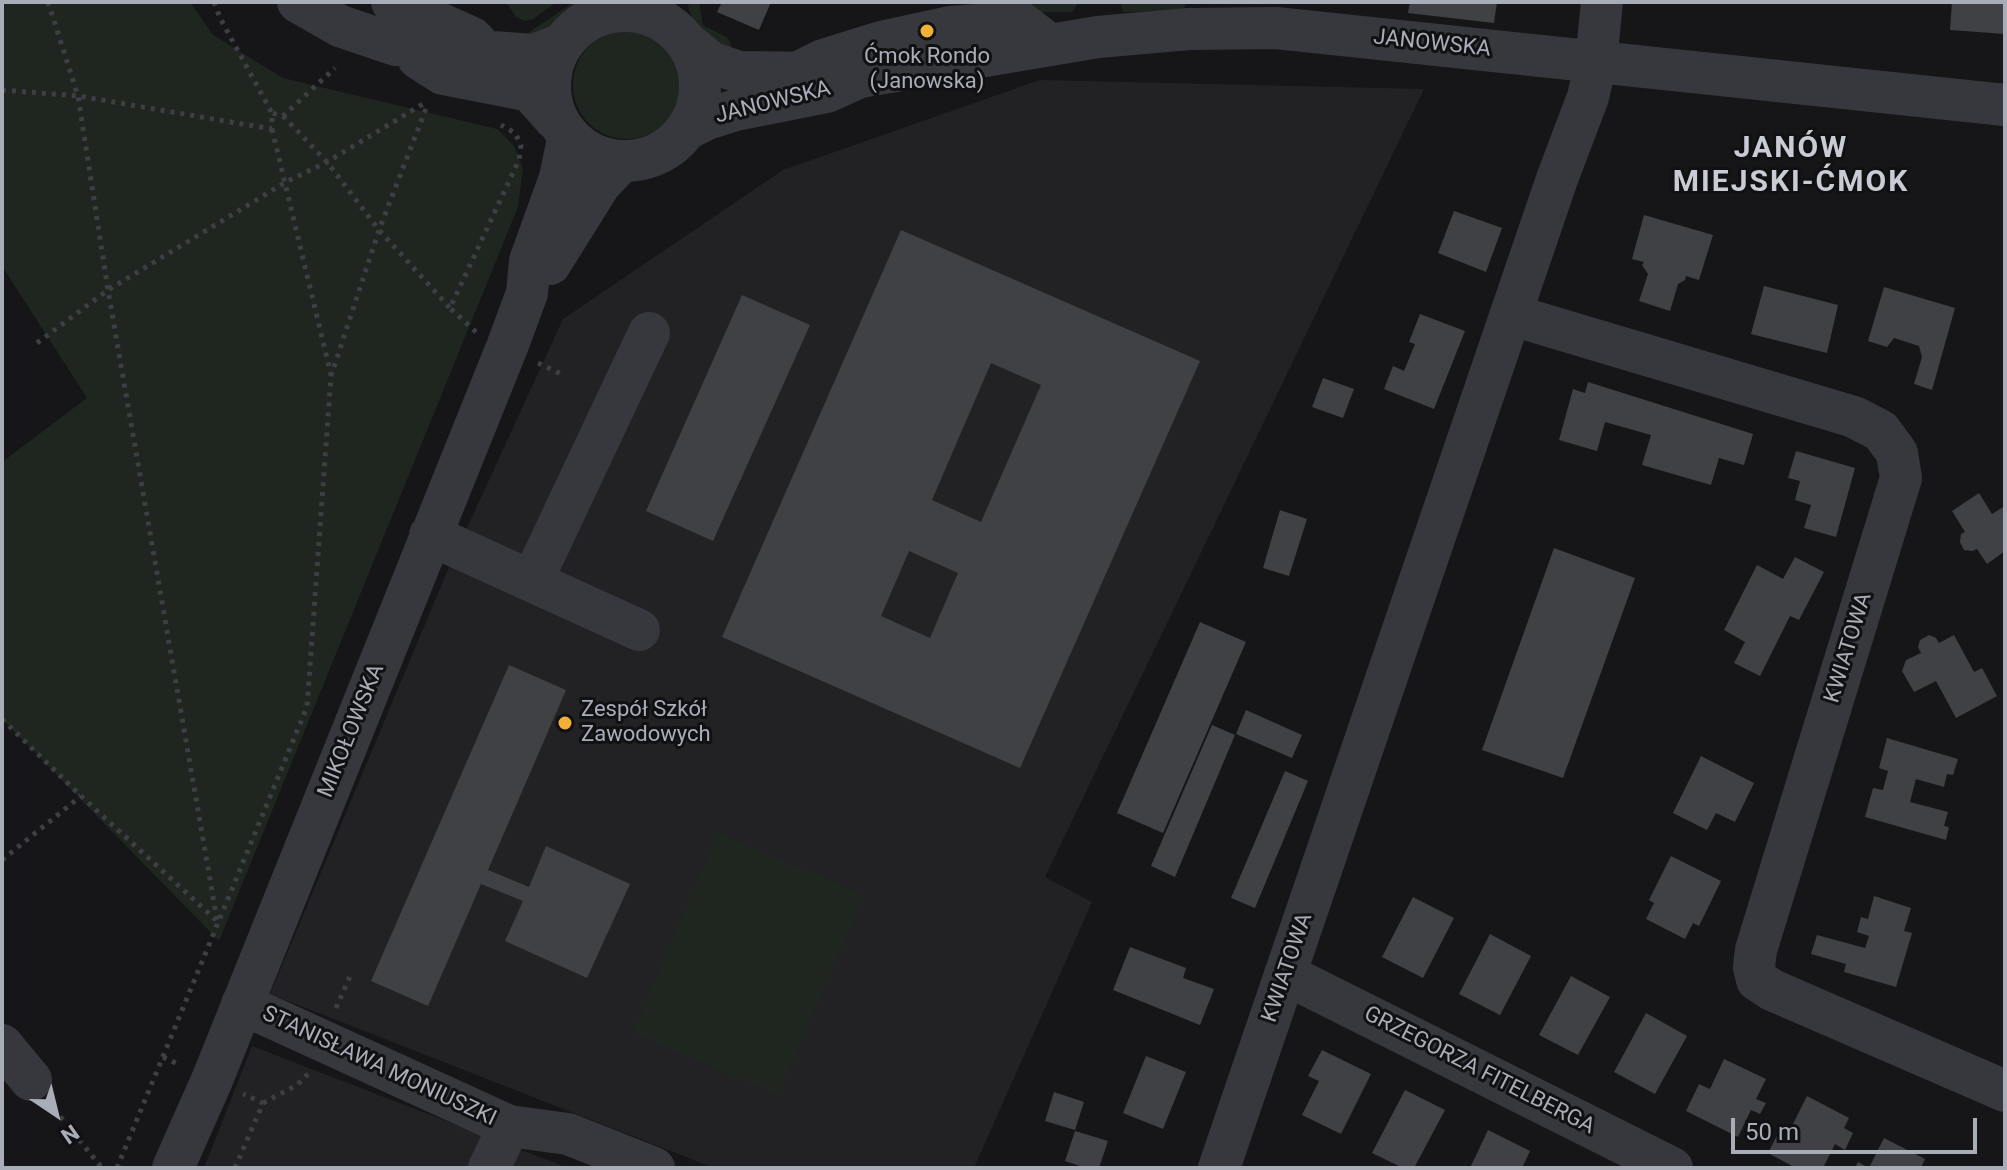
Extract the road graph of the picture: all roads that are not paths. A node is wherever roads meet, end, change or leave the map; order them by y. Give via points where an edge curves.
1 (298, 2) edge
2 (392, 2) edge
3 (1602, 2) edge
4 (620, 6) edge
5 (1098, 19) edge
6 (679, 25) edge
7 (563, 44) junction
8 (396, 45) junction
9 (1050, 45) junction
10 (488, 53) junction
11 (1596, 62) junction
12 (799, 72) junction
13 (860, 77) junction
14 (2005, 105) edge
15 (562, 129) junction
16 (687, 129) junction
17 (620, 163) junction
18 (527, 293) junction
19 (1512, 315) junction
20 (649, 333) dead end
21 (430, 535) junction
22 (532, 581) junction
23 (639, 630) dead end
24 (1285, 974) junction
25 (242, 1004) junction
26 (2, 1045) edge
27 (31, 1080) road end
28 (2005, 1091) edge
29 (509, 1126) junction
30 (173, 1168) edge
31 (489, 1168) edge
32 (654, 1168) edge
33 (1219, 1168) edge
34 (1672, 1168) edge

1 - 8 street via 340,26
2 - 10 street via 472,38
3 - 11 street, KWIATOWA
4 - 6 street
4 - 7 street via 587,22
5 - 9 street, JANOWSKA
5 - 11 street, JANOWSKA via 1189,29 1276,28
6 - 12 street, JANOWSKA via 710,62 739,72
6 - 16 street via 702,70 702,96
7 - 10 street via 534,55
7 - 15 street via 549,75 549,97
8 - 10 street
8 - 15 street via 443,74 530,91
9 - 12 street via 1020,22 950,27 902,35
9 - 13 street, JANOWSKA
11 - 14 street, JANOWSKA
11 - 19 street, KWIATOWA
12 - 13 street, JANOWSKA
13 - 16 street, JANOWSKA via 827,92 736,110
15 - 17 street via 587,154
15 - 18 street, MIKOŁOWSKA via 560,178 530,261
16 - 17 street via 656,154
17 - 18 street, MIKOŁOWSKA via 600,184 546,273
18 - 21 street, MIKOŁOWSKA
19 - 24 street, KWIATOWA
19 - 28 street, KWIATOWA via 1854,417 1881,431 1897,453 1901,478 1754,967 1757,980 1772,990
20 - 22 street
21 - 22 street
21 - 25 street, MIKOŁOWSKA
22 - 23 street
24 - 33 street, KWIATOWA
24 - 34 street, GRZEGORZA FITELBERGA
25 - 29 street, STANISŁAWA MONIUSZKI
25 - 30 street, MIKOŁOWSKA
26 - 27 street
29 - 31 street
29 - 32 street, STANISŁAWA MONIUSZKI via 568,1134

